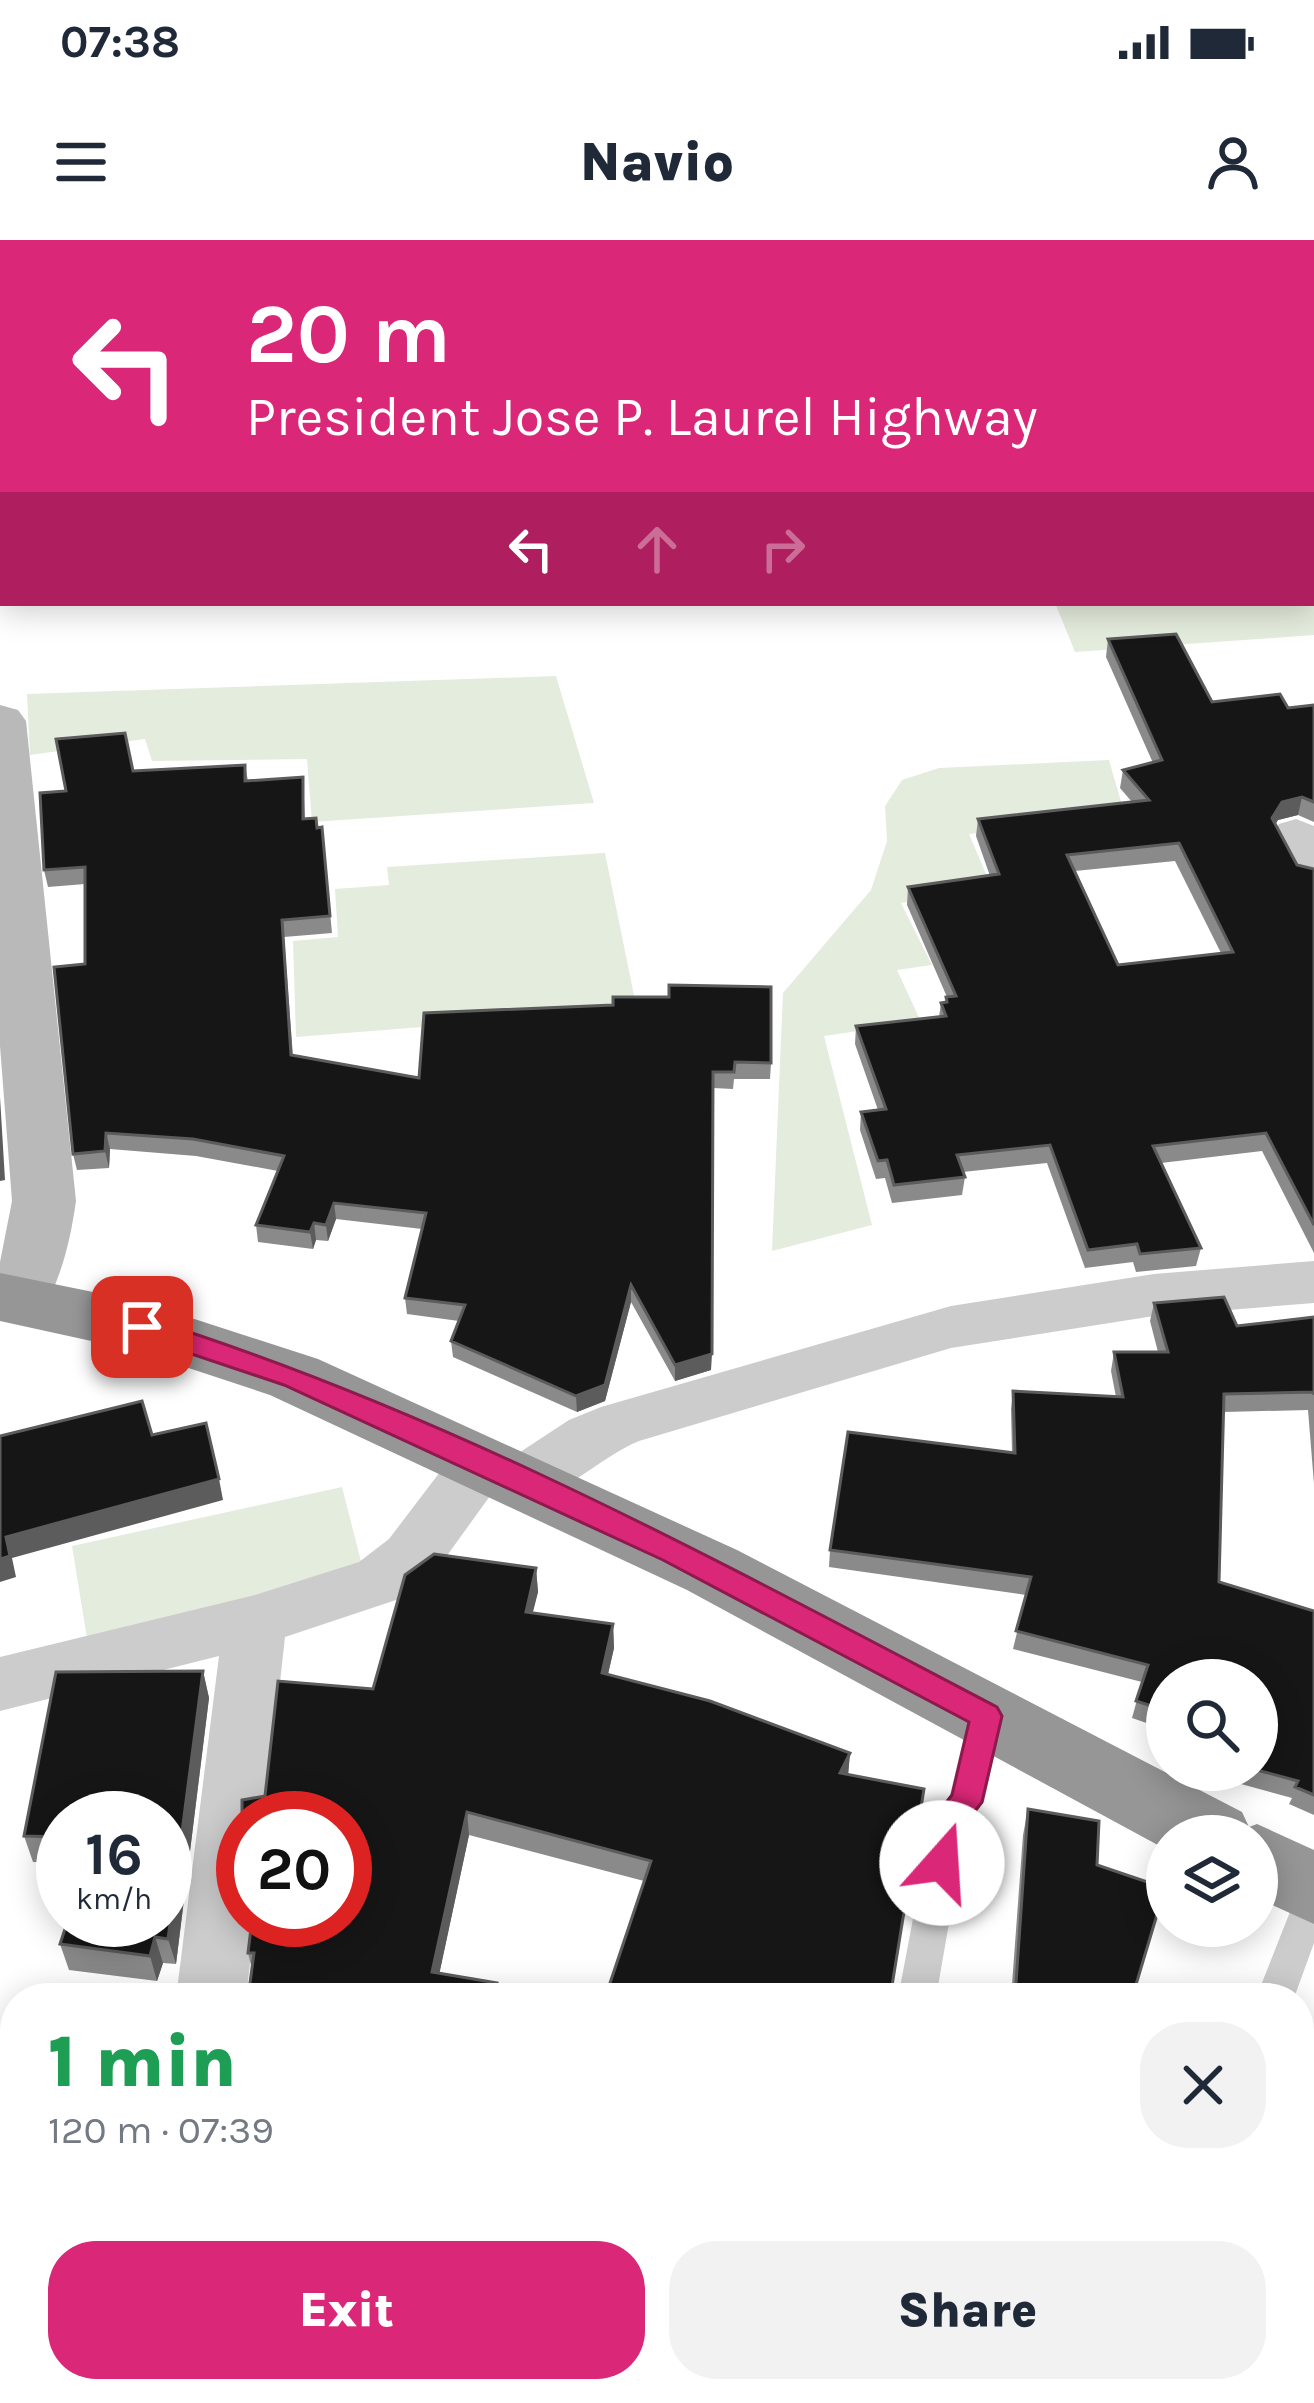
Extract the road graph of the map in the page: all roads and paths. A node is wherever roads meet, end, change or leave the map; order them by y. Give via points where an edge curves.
1 (0, 722) edge
2 (1314, 1282) edge
3 (9, 1298) edge
4 (501, 1473) junction
5 (255, 1621) junction
6 (0, 1684) edge
7 (986, 1716) junction
8 (1174, 1815) edge
9 (1278, 1871) edge
10 (1314, 1892) edge
11 (213, 1983) edge
12 (920, 1983) edge
13 (1281, 1983) edge

1 - 3 street via 44,1201 37,1252
2 - 4 street via 1134,1298 951,1327 622,1423
3 - 4 highway via 142,1327 272,1368
4 - 5 street via 380,1580
4 - 7 highway via 712,1570
5 - 6 street
5 - 11 street
7 - 8 highway
7 - 12 lane via 966,1802 950,1818
9 - 10 highway
10 - 13 lane

